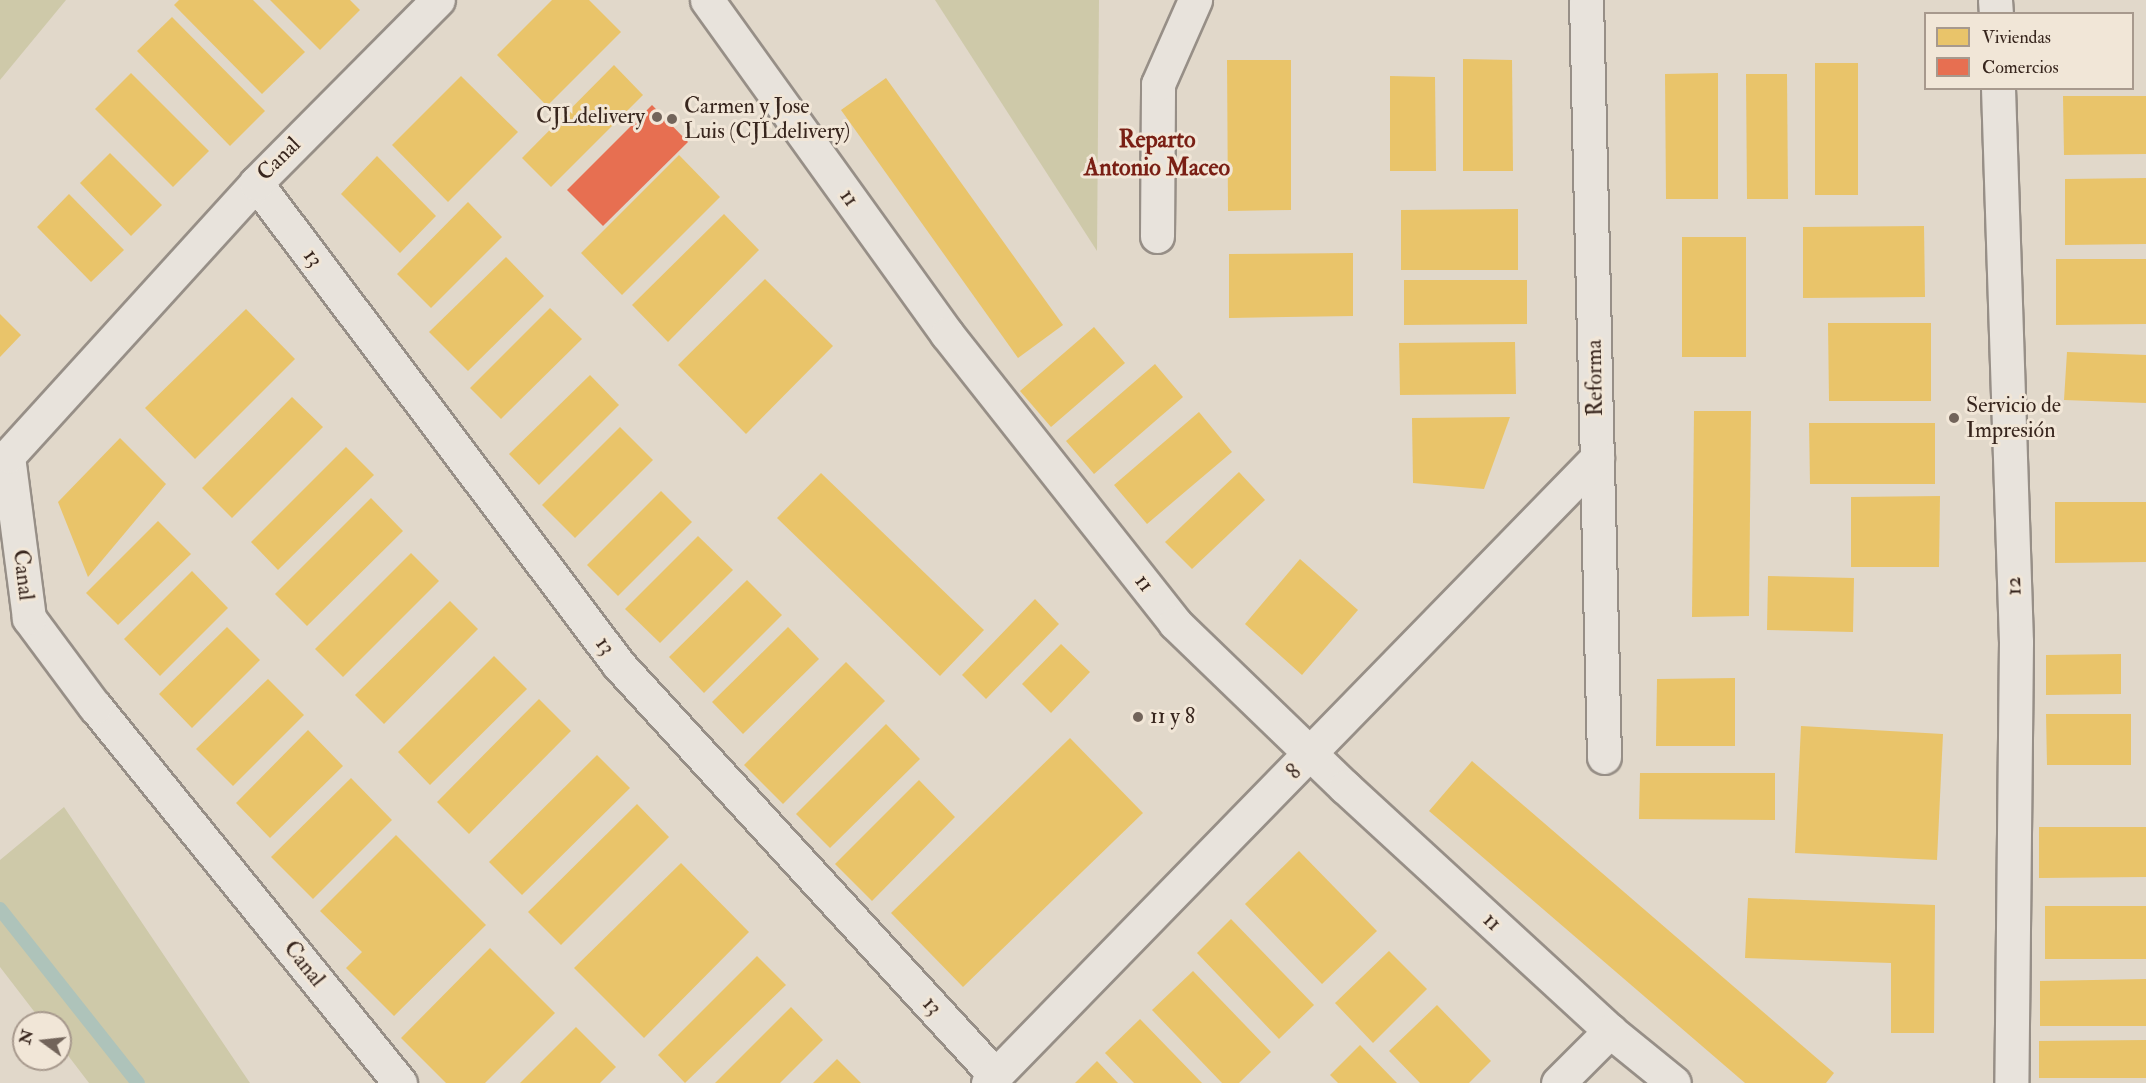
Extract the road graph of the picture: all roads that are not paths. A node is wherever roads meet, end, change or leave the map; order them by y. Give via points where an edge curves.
1 (438, 0) edge
2 (707, 0) edge
3 (1194, 0) edge
4 (1586, 0) edge
5 (1998, 90) edge
6 (256, 183) junction
7 (1156, 236) dead end
8 (1597, 458) junction
9 (1311, 756) junction
10 (1604, 757) dead end
11 (1610, 1031) junction
12 (991, 1079) edge
13 (400, 1083) edge
14 (1558, 1083) edge
15 (1674, 1083) edge
16 (2011, 1083) edge

1 - 6 street, Canal
2 - 9 street, 11 via 947,334 1175,623
3 - 7 street via 1158,84
4 - 8 street, Reforma
5 - 16 street, 12 via 2016,642
6 - 12 street, 13 via 619,665
6 - 13 street, Canal via 8,456 29,618 95,707
8 - 9 street, 8
8 - 10 street, Reforma
9 - 11 street, 11
9 - 12 street, 8
11 - 14 street
11 - 15 street, 11

